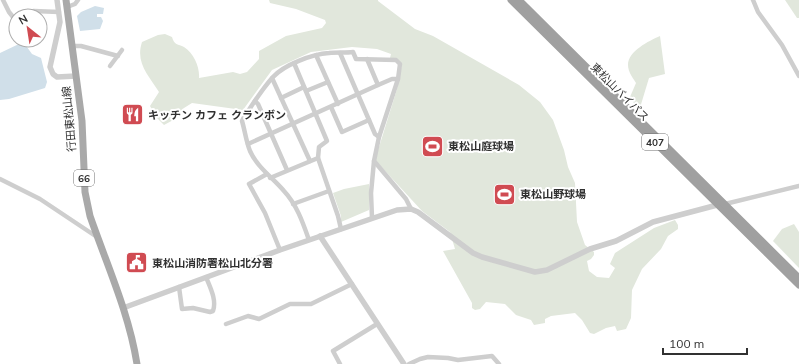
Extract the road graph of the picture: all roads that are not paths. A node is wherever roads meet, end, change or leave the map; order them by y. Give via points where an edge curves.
1 (3, 0) edge
2 (57, 0) edge
3 (78, 0) edge
4 (511, 0) edge
5 (519, 0) edge
6 (753, 0) edge
7 (67, 3) edge
8 (8, 11) edge
9 (48, 12) edge
10 (59, 12) junction
11 (72, 46) junction
12 (122, 50) dead end
13 (340, 53) junction
14 (316, 55) junction
15 (118, 56) junction
16 (367, 59) junction
17 (294, 64) junction
18 (110, 66) dead end
19 (76, 76) junction
20 (799, 76) edge
21 (272, 78) junction
22 (398, 79) junction
23 (328, 82) junction
24 (378, 85) junction
25 (305, 89) junction
26 (358, 95) junction
27 (281, 98) junction
28 (255, 101) junction
29 (338, 104) junction
30 (331, 107) junction
31 (315, 114) junction
32 (369, 120) junction
33 (293, 124) junction
34 (271, 134) junction
35 (379, 137) junction
36 (248, 144) junction
37 (318, 158) junction
38 (310, 161) junction
39 (374, 161) junction
40 (287, 170) junction
41 (269, 176) junction
42 (0, 179) edge
43 (799, 186) edge
44 (329, 191) junction
45 (293, 204) junction
46 (722, 204) junction
47 (411, 209) junction
48 (372, 218) junction
49 (341, 229) junction
50 (320, 236) junction
51 (97, 237) junction
52 (309, 240) junction
53 (280, 250) junction
54 (206, 277) junction
55 (799, 278) edge
56 (352, 284) junction
57 (799, 285) edge
58 (179, 287) junction
59 (123, 308) junction
60 (226, 324) dead end
61 (377, 324) junction
62 (137, 364) edge
63 (340, 364) edge
64 (404, 364) edge
65 (409, 364) edge
66 (499, 364) edge

1 - 8 street
2 - 10 street
3 - 7 street via 75,4
4 - 46 highway, 東松山バイパス / 407
5 - 46 highway, 東松山バイパス / 407
6 - 20 street
7 - 11 main road, 行田東松山線 / 66
9 - 10 street
10 - 19 street via 60,22 50,66 57,77
11 - 15 street
11 - 19 main road, 行田東松山線 / 66
12 - 15 street
13 - 14 street
13 - 16 street via 353,52 356,59
13 - 26 street
14 - 17 street
14 - 23 street
15 - 18 street
16 - 22 street via 396,60 400,64
16 - 24 street
17 - 21 street
17 - 25 street
19 - 51 main road, 行田東松山線 / 66 via 82,121 85,192
21 - 27 street
21 - 28 street
22 - 24 street
22 - 35 street
23 - 25 street
23 - 29 street
24 - 26 street
25 - 27 street
25 - 31 street
26 - 29 street
26 - 32 street
27 - 33 street
28 - 34 street
28 - 36 street via 242,121
29 - 30 street
30 - 31 street
30 - 32 street via 342,132
31 - 33 street
31 - 37 street via 327,141 319,147
32 - 35 street
33 - 34 street
33 - 38 street
34 - 36 street
34 - 40 street
35 - 39 street
36 - 41 street via 250,152
37 - 38 street
37 - 44 street
38 - 40 street
39 - 47 street via 406,199
39 - 48 street
40 - 41 street
41 - 45 street
41 - 53 street via 249,184 265,213
42 - 51 street via 40,199
43 - 46 street
44 - 45 street
44 - 49 street
45 - 52 street via 301,216
46 - 47 street via 653,222 616,241 590,249 547,270 535,272 473,253
46 - 55 highway, 東松山バイパス / 407
46 - 57 highway, 東松山バイパス / 407
47 - 48 street via 397,210
48 - 49 street
49 - 50 street
50 - 52 street
50 - 56 street
51 - 59 main road, 行田東松山線 / 66
52 - 53 street
53 - 54 street
54 - 58 street
54 - 58 street via 214,298 213,311 182,309
56 - 60 street via 310,304 290,304 259,320 248,316
56 - 61 street
58 - 59 street
59 - 62 main road, 行田東松山線 / 66
61 - 63 street via 333,351
61 - 64 street
65 - 66 street via 428,357 458,360 492,356

